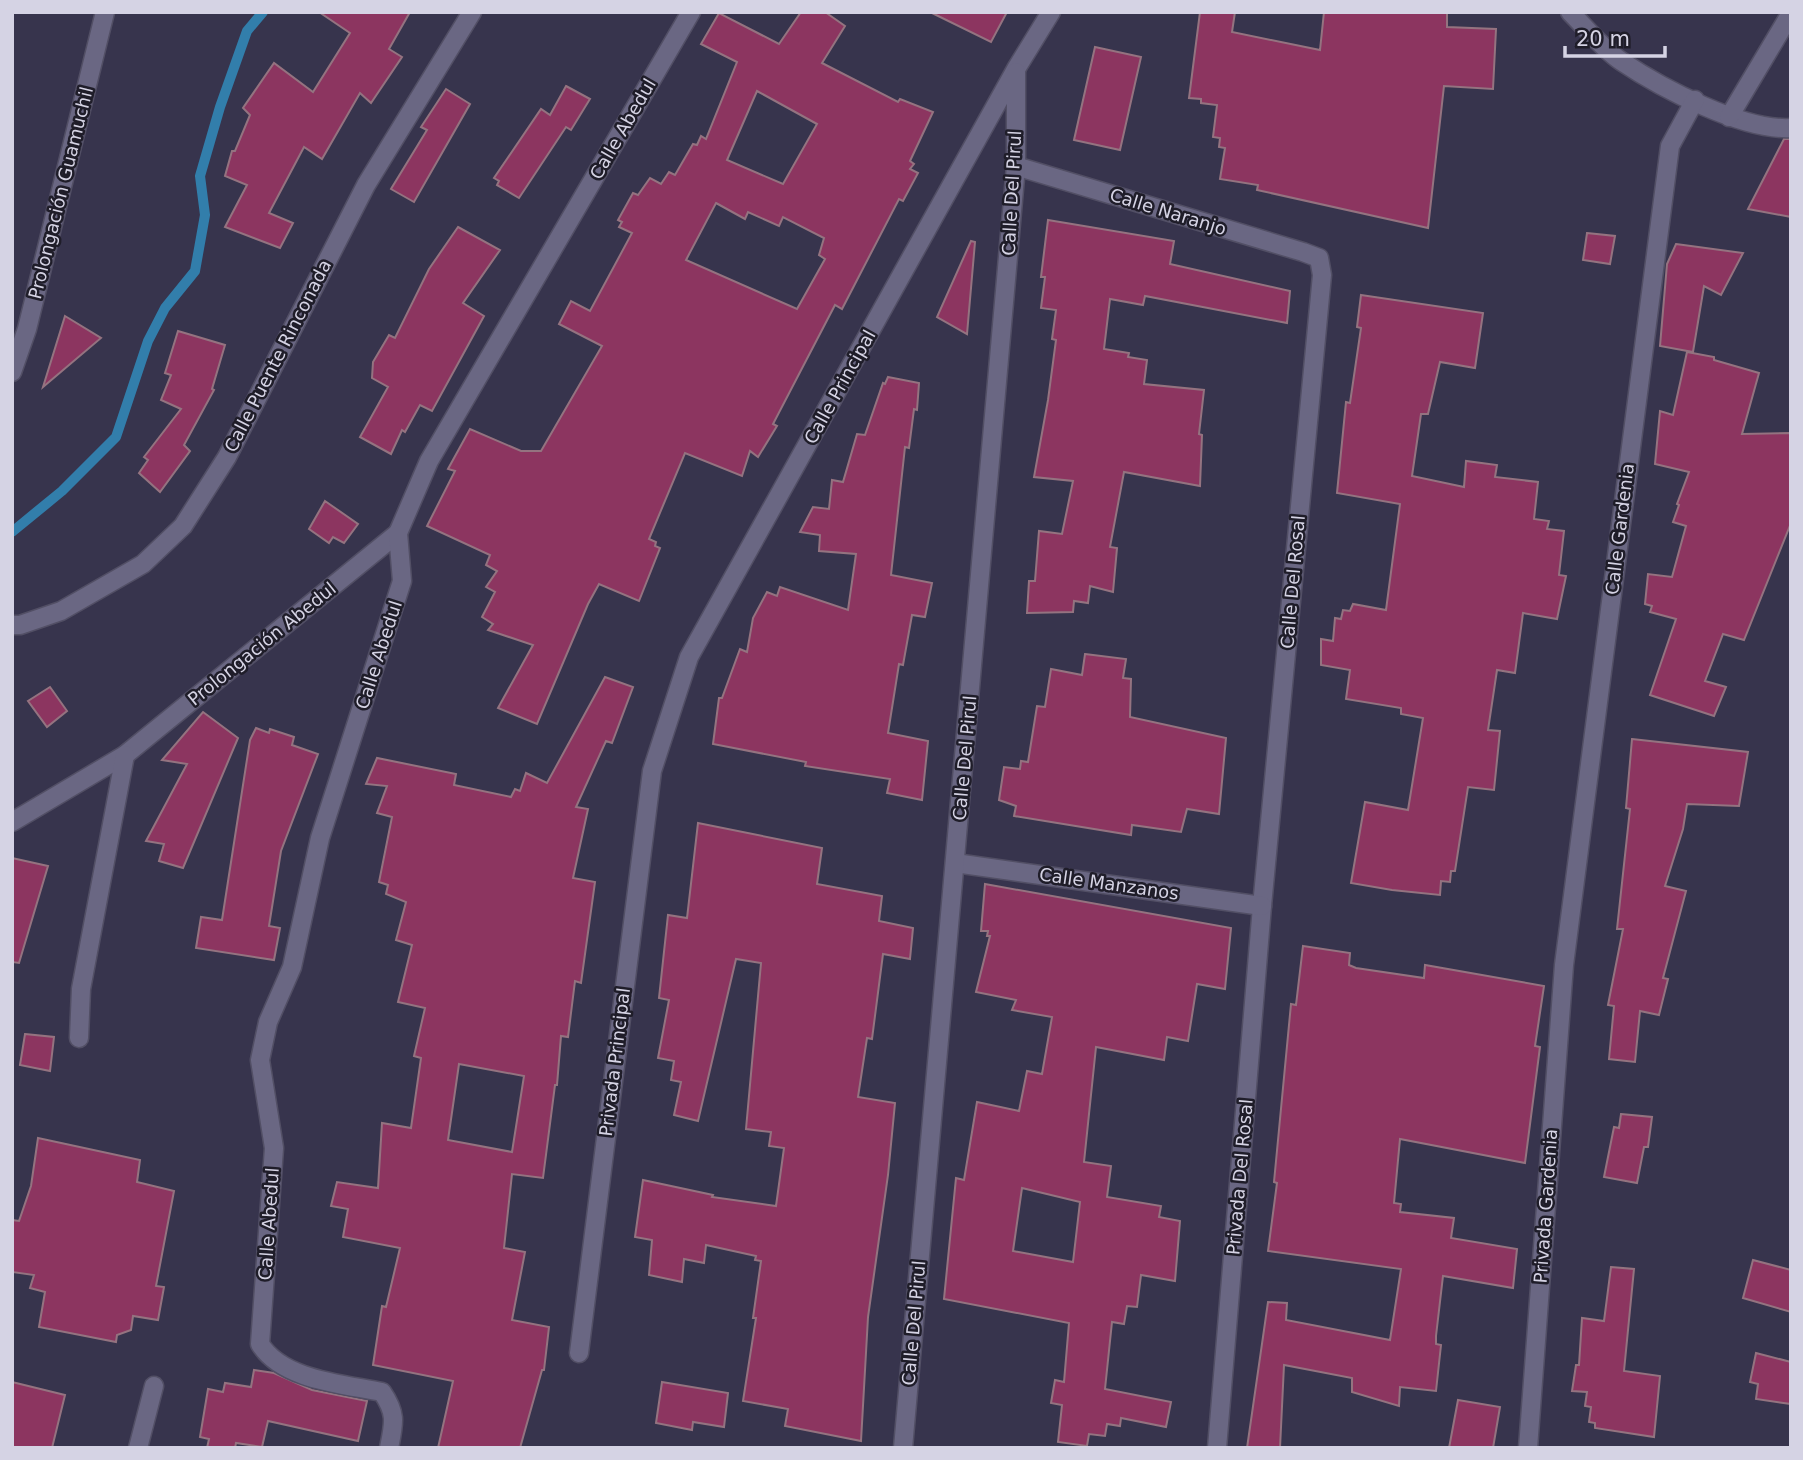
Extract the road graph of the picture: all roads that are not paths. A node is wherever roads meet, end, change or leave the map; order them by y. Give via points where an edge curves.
1 (105, 12) edge
2 (472, 12) edge
3 (691, 12) edge
4 (1051, 12) edge
5 (1570, 12) edge
6 (1791, 13) edge
7 (1016, 68) junction
8 (1695, 100) junction
9 (1729, 117) junction
10 (1791, 128) edge
11 (1016, 166) junction
12 (1318, 258) joint
13 (12, 372) edge
14 (398, 533) junction
15 (12, 625) edge
16 (125, 755) junction
17 (652, 771) joint
18 (12, 822) edge
19 (955, 863) junction
20 (1262, 906) junction
21 (1564, 965) joint
22 (79, 1038) dead end
23 (579, 1353) dead end
24 (154, 1386) dead end
25 (138, 1448) edge
26 (389, 1448) edge
27 (903, 1448) edge
28 (1217, 1448) edge
29 (1528, 1448) edge

1 - 13 street, Prolongación Guamuchil via 27,330
2 - 15 street, Calle Puente Rinconada via 366,185 228,457 183,526 143,564 61,611
3 - 14 street, Calle Abedul via 429,461
4 - 7 street, Calle Principal
5 - 8 street via 1619,60
6 - 9 street
7 - 11 street, Calle Del Pirul
7 - 17 street, Calle Principal via 689,657
8 - 9 street
8 - 21 street, Calle Gardenia via 1670,146
9 - 10 street
11 - 12 street, Calle Naranjo
11 - 19 street, Calle Del Pirul
12 - 20 street, Calle Del Rosal via 1322,275
14 - 16 street, Prolongación Abedul
14 - 26 street, Calle Abedul via 402,581 320,838 292,967 268,1022 260,1060 274,1149 260,1344 268,1356 293,1372 382,1392 395,1420
16 - 18 street, Prolongación Abedul
16 - 22 street via 81,989
17 - 23 street, Privada Principal
19 - 20 street, Calle Manzanos
19 - 27 street, Calle Del Pirul
20 - 28 street, Privada Del Rosal
21 - 29 street, Privada Gardenia
24 - 25 street

